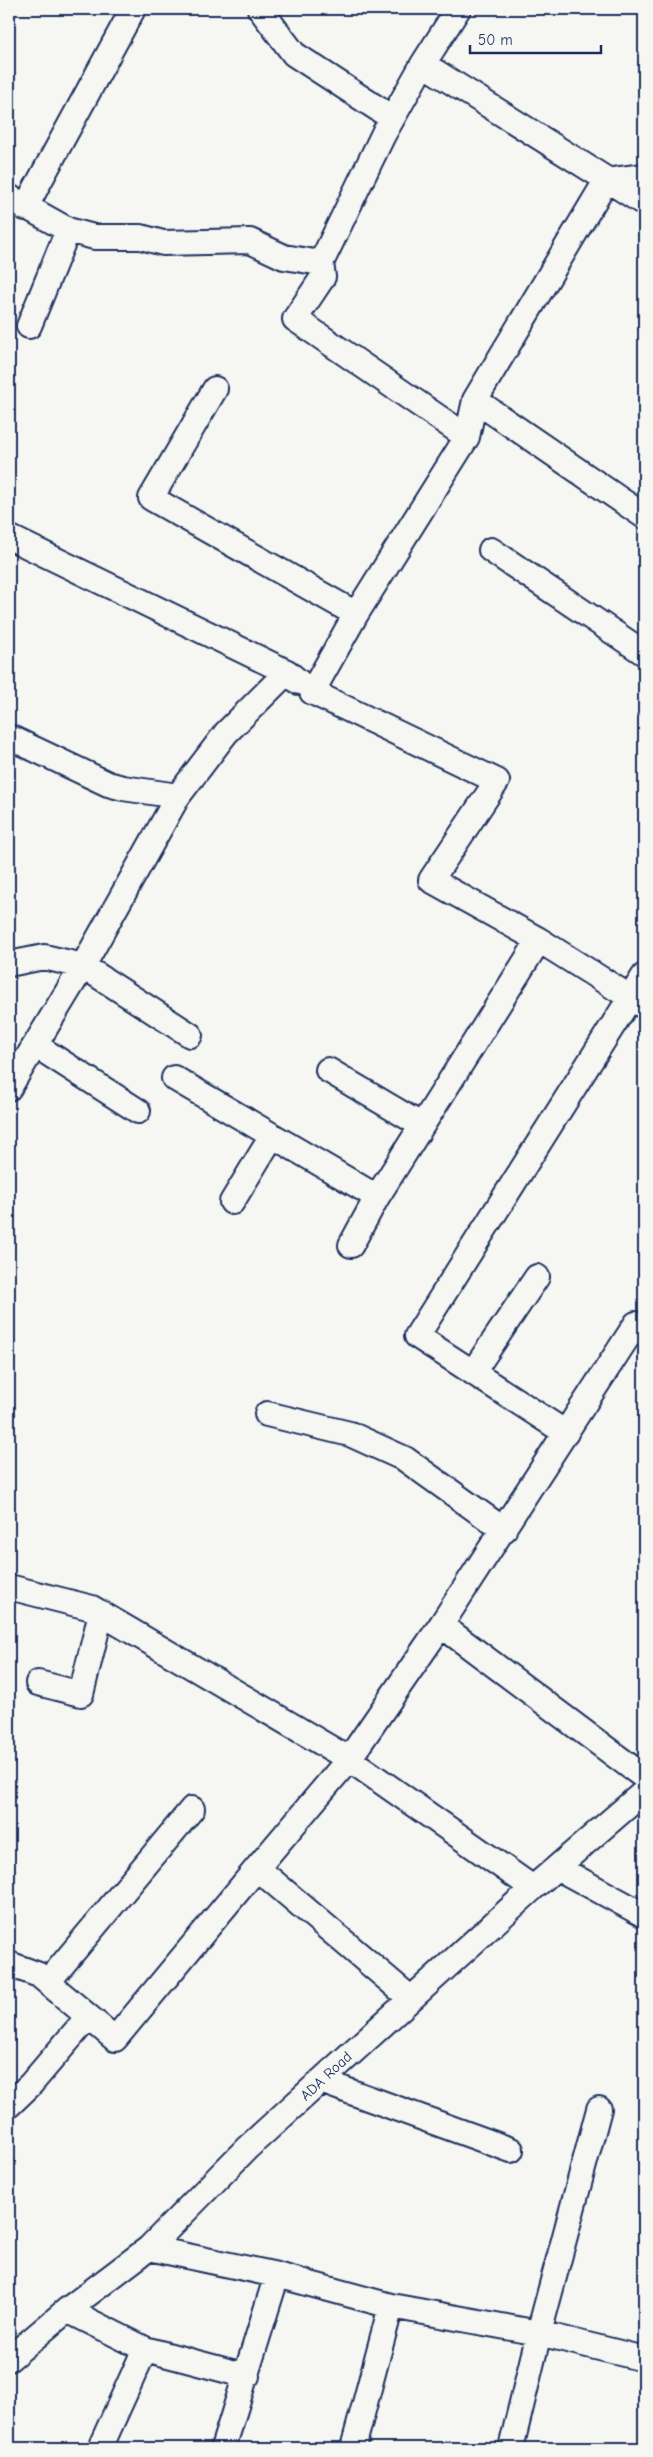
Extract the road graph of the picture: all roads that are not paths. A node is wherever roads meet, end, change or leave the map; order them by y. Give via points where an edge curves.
1 (133, 9) edge
2 (260, 9) edge
3 (458, 9) edge
4 (423, 64) junction
5 (392, 118) junction
6 (644, 176) edge
7 (606, 181) junction
8 (17, 202) edge
9 (644, 203) edge
10 (68, 230) junction
11 (320, 263) junction
12 (29, 326) dead end
13 (216, 389) dead end
14 (475, 400) junction
15 (467, 437) junction
16 (644, 516) edge
17 (9, 538) edge
18 (491, 550) dead end
19 (356, 614) junction
20 (644, 653) edge
21 (287, 672) junction
22 (312, 692) junction
23 (9, 737) edge
24 (178, 796) junction
25 (538, 940) junction
26 (9, 964) edge
27 (83, 966) junction
28 (644, 976) edge
29 (638, 1002) edge
30 (190, 1036) dead end
31 (35, 1045) junction
32 (328, 1070) dead end
33 (174, 1078) dead end
34 (9, 1088) edge
35 (138, 1110) dead end
36 (421, 1125) junction
37 (272, 1136) junction
38 (377, 1197) junction
39 (232, 1202) dead end
40 (350, 1245) dead end
41 (537, 1276) dead end
42 (636, 1324) dead end
43 (472, 1372) junction
44 (267, 1414) dead end
45 (566, 1433) junction
46 (504, 1530) junction
47 (9, 1587) edge
48 (100, 1613) junction
49 (441, 1625) junction
50 (38, 1683) dead end
51 (349, 1759) junction
52 (644, 1777) edge
53 (644, 1792) edge
54 (192, 1809) dead end
55 (635, 1813) edge
56 (257, 1868) junction
57 (558, 1868) junction
58 (533, 1888) junction
59 (644, 1914) edge
60 (9, 1964) edge
61 (48, 1982) junction
62 (410, 1998) junction
63 (88, 2017) junction
64 (320, 2081) junction
65 (9, 2105) edge
66 (599, 2108) dead end
67 (511, 2150) dead end
68 (149, 2248) junction
69 (277, 2275) junction
70 (391, 2306) junction
71 (67, 2310) junction
72 (539, 2333) junction
73 (145, 2349) junction
74 (9, 2359) edge
75 (644, 2359) edge
76 (247, 2376) junction
77 (100, 2448) edge
78 (223, 2448) edge
79 (353, 2448) edge
80 (511, 2448) edge

1 - 8 street
2 - 5 street via 294,54
3 - 4 street
4 - 5 street
4 - 7 street
5 - 11 street
6 - 7 street
7 - 9 street
7 - 14 street
8 - 10 street
10 - 11 street via 94,237 141,237 162,243 250,241 284,257
10 - 12 street
11 - 15 street via 323,277 295,319
13 - 19 street via 151,498
14 - 15 street
14 - 16 street
15 - 19 street
17 - 21 street
18 - 20 street
19 - 22 street
21 - 22 street
21 - 24 street via 226,733
22 - 25 street via 497,781 431,880
23 - 24 street via 108,784
24 - 27 street
25 - 29 street
25 - 36 street
26 - 27 street via 44,956
27 - 30 street
27 - 31 street
28 - 29 street
29 - 43 street via 417,1336
31 - 34 street
31 - 35 street
32 - 36 street
33 - 37 street
36 - 38 street
37 - 38 street
37 - 39 street
38 - 40 street
41 - 43 street
42 - 45 street
43 - 45 street
44 - 46 street via 350,1434 405,1458
45 - 46 street
46 - 49 street
47 - 48 street via 92,1608
48 - 50 street via 81,1694
48 - 51 street
49 - 51 street
49 - 52 street
51 - 56 street
51 - 58 street
53 - 55 street, ADA Road
54 - 61 street
55 - 57 street, ADA Road
56 - 62 street
56 - 63 street via 115,2039
57 - 58 street, ADA Road
57 - 59 street
58 - 62 street, ADA Road
60 - 61 street via 39,1975
61 - 63 street
62 - 64 street, ADA Road
63 - 65 street
64 - 67 street
64 - 68 street, ADA Road via 247,2148
66 - 72 street
68 - 69 street
68 - 71 street, ADA Road
69 - 70 street
69 - 76 street
70 - 72 street
70 - 79 street
71 - 73 street
71 - 74 street, ADA Road
72 - 75 street
72 - 80 street
73 - 76 street
73 - 77 street
76 - 78 street

